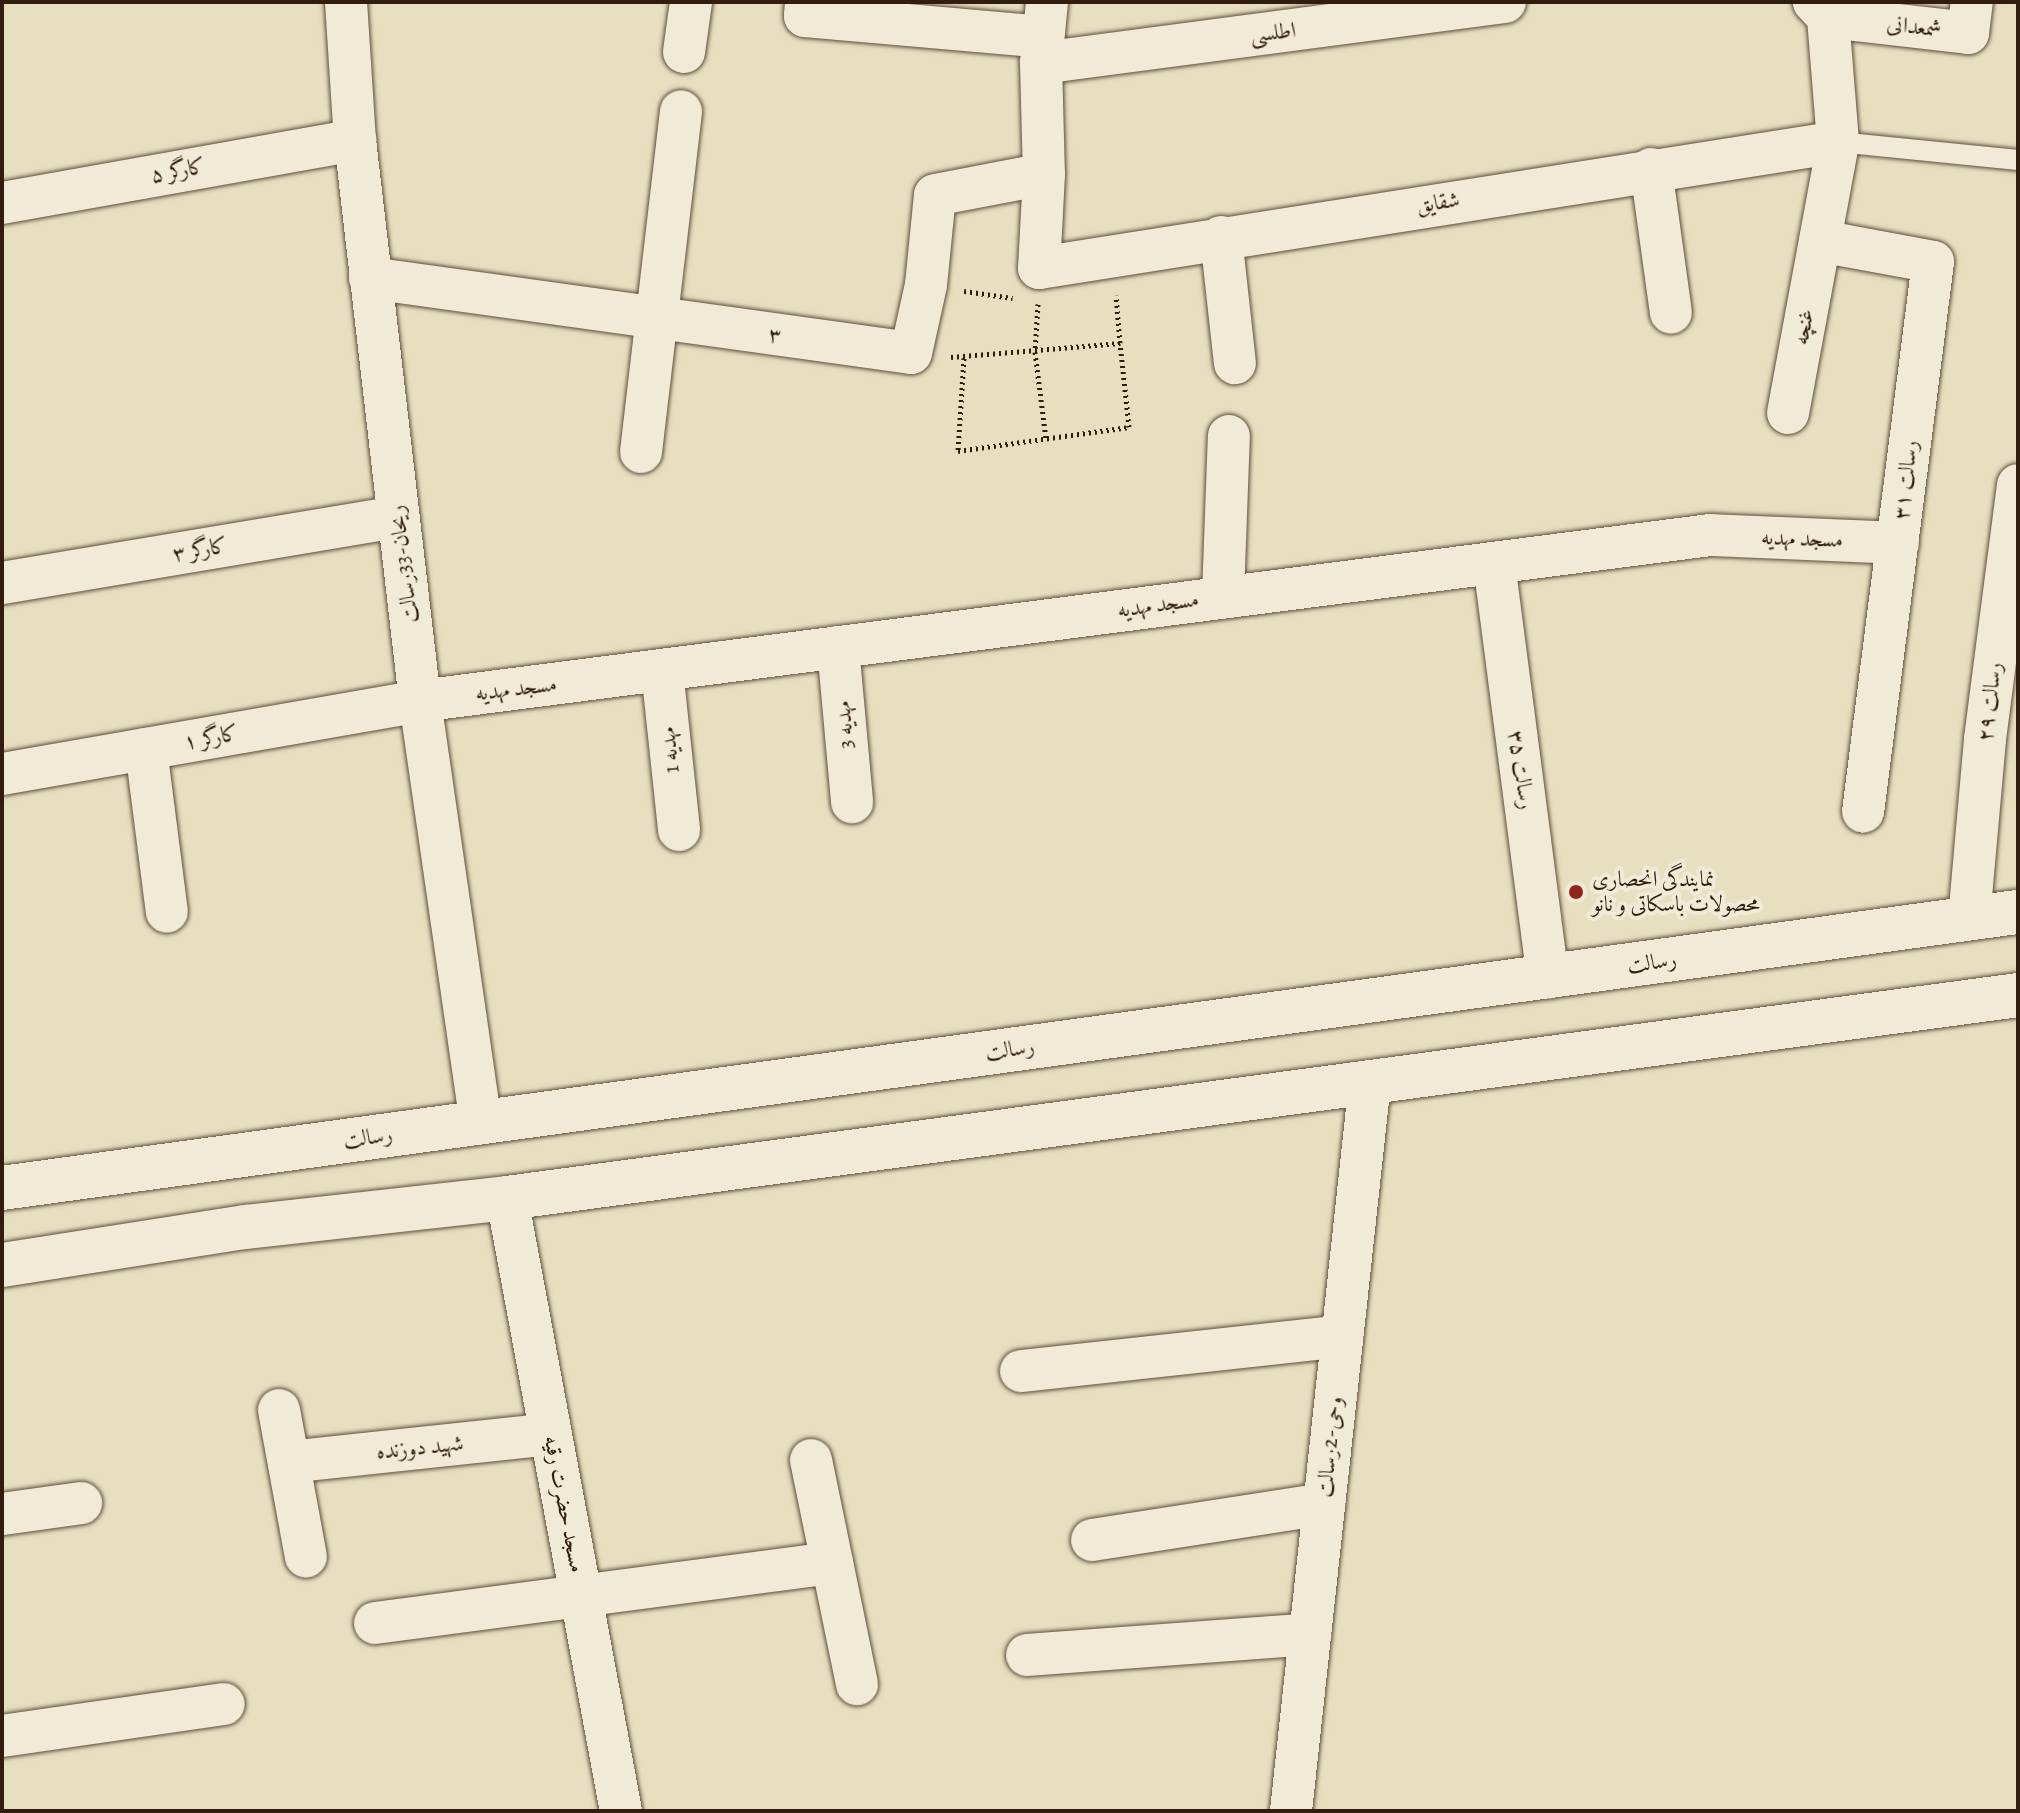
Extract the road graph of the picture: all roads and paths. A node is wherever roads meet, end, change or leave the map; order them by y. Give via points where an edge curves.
1 (346, 2) edge
2 (691, 2) edge
3 (806, 2) edge
4 (1505, 2) edge
5 (1972, 2) edge
6 (1821, 9) edge
7 (1044, 34) edge
8 (684, 52) dead end
9 (681, 111) dead end
10 (355, 140) junction
11 (1838, 142) junction
12 (2018, 160) edge
13 (1651, 169) junction
14 (1044, 174) junction
15 (2, 203) edge
16 (1221, 237) junction
17 (1820, 241) junction
18 (1113, 254) junction
19 (370, 278) junction
20 (926, 285) junction
21 (1038, 285) junction
22 (1671, 313) dead end
23 (658, 319) junction
24 (1120, 343) junction
25 (1035, 352) junction
26 (911, 353) junction
27 (964, 358) junction
28 (1235, 363) dead end
29 (1788, 413) dead end
30 (1229, 436) dead end
31 (1046, 439) junction
32 (641, 452) dead end
33 (2018, 485) edge
34 (398, 517) junction
35 (1898, 543) junction
36 (1494, 563) junction
37 (2, 583) edge
38 (1223, 596) junction
39 (838, 647) junction
40 (662, 670) junction
41 (420, 701) junction
42 (2002, 740) edge
43 (146, 749) junction
44 (2, 774) edge
45 (852, 802) dead end
46 (1863, 812) dead end
47 (679, 830) dead end
48 (167, 912) dead end
49 (2018, 912) edge
50 (1969, 919) junction
51 (1548, 977) junction
52 (2018, 995) edge
53 (1370, 1082) junction
54 (481, 1123) junction
55 (3, 1188) edge
56 (507, 1198) junction
57 (2, 1265) edge
58 (1342, 1336) junction
59 (1021, 1371) dead end
60 (279, 1410) dead end
61 (551, 1434) junction
62 (811, 1460) dead end
63 (289, 1462) junction
64 (81, 1503) dead end
65 (1324, 1504) junction
66 (2, 1514) edge
67 (1092, 1540) dead end
68 (306, 1557) dead end
69 (832, 1563) junction
70 (581, 1596) junction
71 (375, 1623) dead end
72 (1310, 1634) junction
73 (1027, 1655) dead end
74 (857, 1684) dead end
75 (224, 1704) dead end
76 (2, 1736) edge
77 (621, 1811) edge
78 (1291, 1811) edge

1 - 10 street, ریحان-33رسالت
2 - 8 street
3 - 7 street, اطلسی via 805,16
4 - 7 street, اطلسی
5 - 6 street, شمعدانی via 1968,33
6 - 11 street, غنچه
7 - 14 street
9 - 23 street
10 - 15 street, کارگر ۵
10 - 19 street, ریحان-33رسالت
11 - 12 lane
11 - 13 street, شقایق
11 - 17 street, غنچه
13 - 16 street, شقایق
13 - 22 street
14 - 20 street via 935,195
14 - 21 street
16 - 18 street, شقایق
16 - 28 street
17 - 29 street, غنچه
17 - 35 street, رسالت ۳۱ via 1933,262
18 - 21 street, شقایق
18 - 24 path
19 - 23 street, ۳
19 - 34 street, ریحان-33رسالت
20 - 21 path
20 - 26 street
21 - 25 path
23 - 26 street, ۳
23 - 32 street
24 - 25 path
24 - 31 path via 1129,427
25 - 27 path
25 - 31 path
26 - 27 path
27 - 31 path via 958,451
30 - 38 street
33 - 42 street, رسالت ۲۹
34 - 37 street, کارگر ۳
34 - 41 street, ریحان-33رسالت
35 - 36 street, مسجد مهدیه via 1710,535
35 - 46 street, رسالت ۳۱
36 - 38 street, مسجد مهدیه
36 - 51 street, رسالت ۳۵
38 - 39 street, مسجد مهدیه
39 - 40 street, مسجد مهدیه
39 - 45 street, مهدیه 3
40 - 41 street, مسجد مهدیه
40 - 47 street, مهدیه 1
41 - 43 street, کارگر ۱
41 - 54 street, ریحان-33رسالت
42 - 50 street, رسالت ۲۹
43 - 44 street, کارگر ۱
43 - 48 street
49 - 50 main road, رسالت
50 - 51 main road, رسالت
51 - 54 main road, رسالت
52 - 53 main road
53 - 56 main road
53 - 58 street, وحی-2رسالت
54 - 55 main road, رسالت
56 - 57 main road via 246,1227
56 - 61 street, مسجد حضرت رقیه
58 - 59 street
58 - 65 street, وحی-2رسالت
60 - 63 street
61 - 63 street, شهید دوزنده
61 - 70 street, مسجد حضرت رقیه
62 - 69 street
63 - 68 street
64 - 66 street
65 - 67 street
65 - 72 street, وحی-2رسالت
69 - 70 street
69 - 74 street
70 - 71 street
70 - 77 street, مسجد حضرت رقیه
72 - 73 street
72 - 78 street, وحی-2رسالت
75 - 76 street

